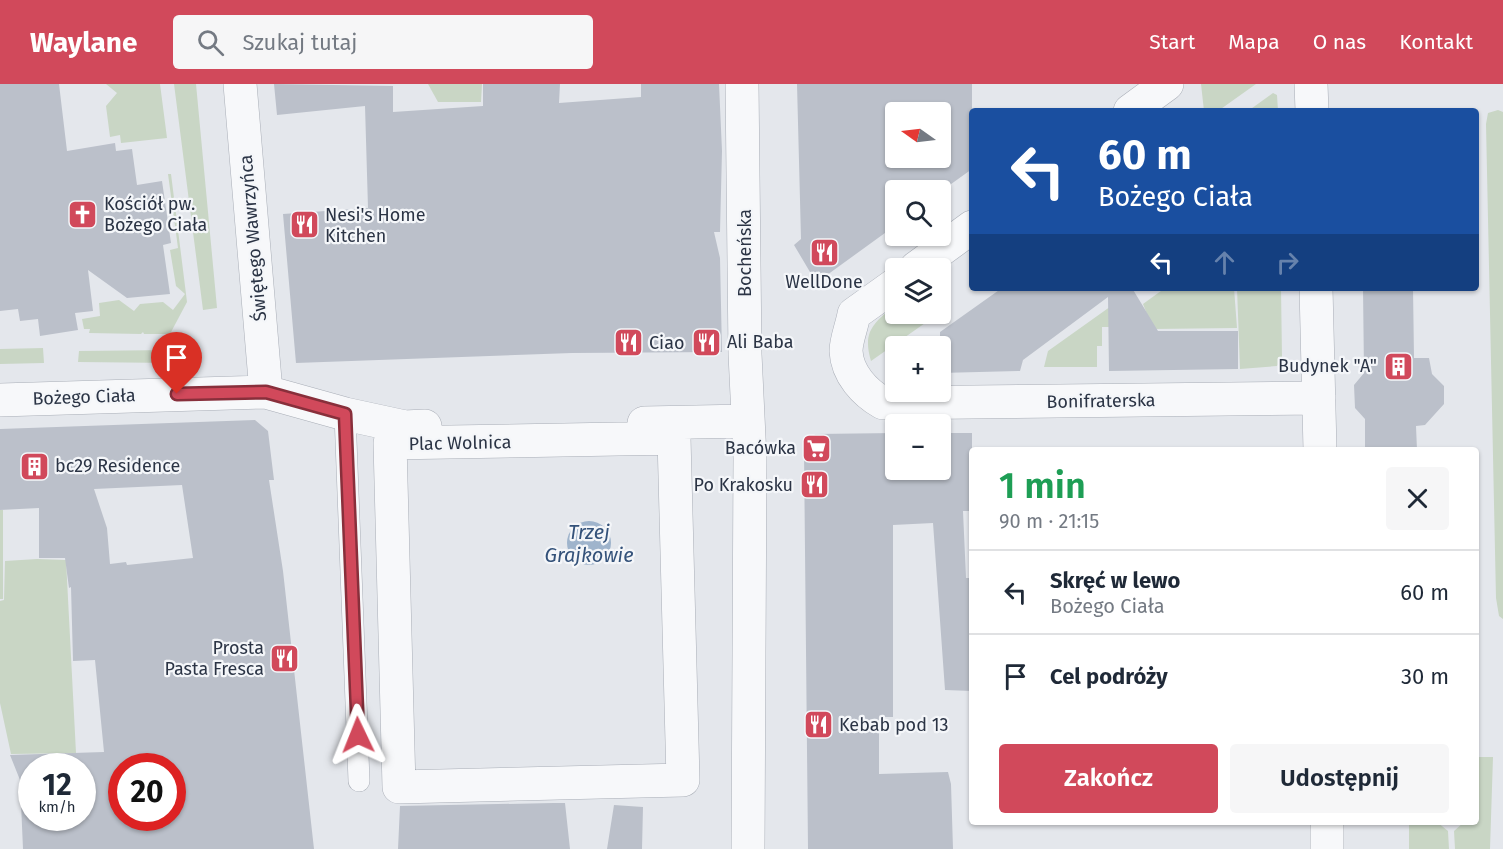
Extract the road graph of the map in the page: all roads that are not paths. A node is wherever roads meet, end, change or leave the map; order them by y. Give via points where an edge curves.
1 (240, 84) edge
2 (742, 84) edge
3 (1167, 84) edge
4 (1311, 84) edge
5 (1134, 108) edge
6 (1312, 108) edge
7 (969, 229) edge
8 (930, 258) edge
9 (1316, 291) edge
10 (885, 292) edge
11 (266, 392) junction
12 (1319, 398) junction
13 (0, 400) edge
14 (345, 414) junction
15 (747, 421) junction
16 (1320, 447) edge
17 (683, 780) joint
18 (359, 781) dead end
19 (1327, 825) edge
20 (748, 849) edge
21 (1327, 849) edge

1 - 11 street, Świętego Wawrzyńca
2 - 15 street, Bocheńska
3 - 5 street
4 - 6 street
7 - 8 street
9 - 12 street
10 - 12 street, Bonifraterska via 854,314 846,351 863,390 883,403
11 - 13 street, Bożego Ciała
11 - 14 street, Bożego Ciała
12 - 16 street
14 - 15 street, Plac Wolnica via 405,427
14 - 18 lane
15 - 20 street
17 - 17 street, Plac Wolnica via 399,787 390,443 674,438
19 - 21 street

